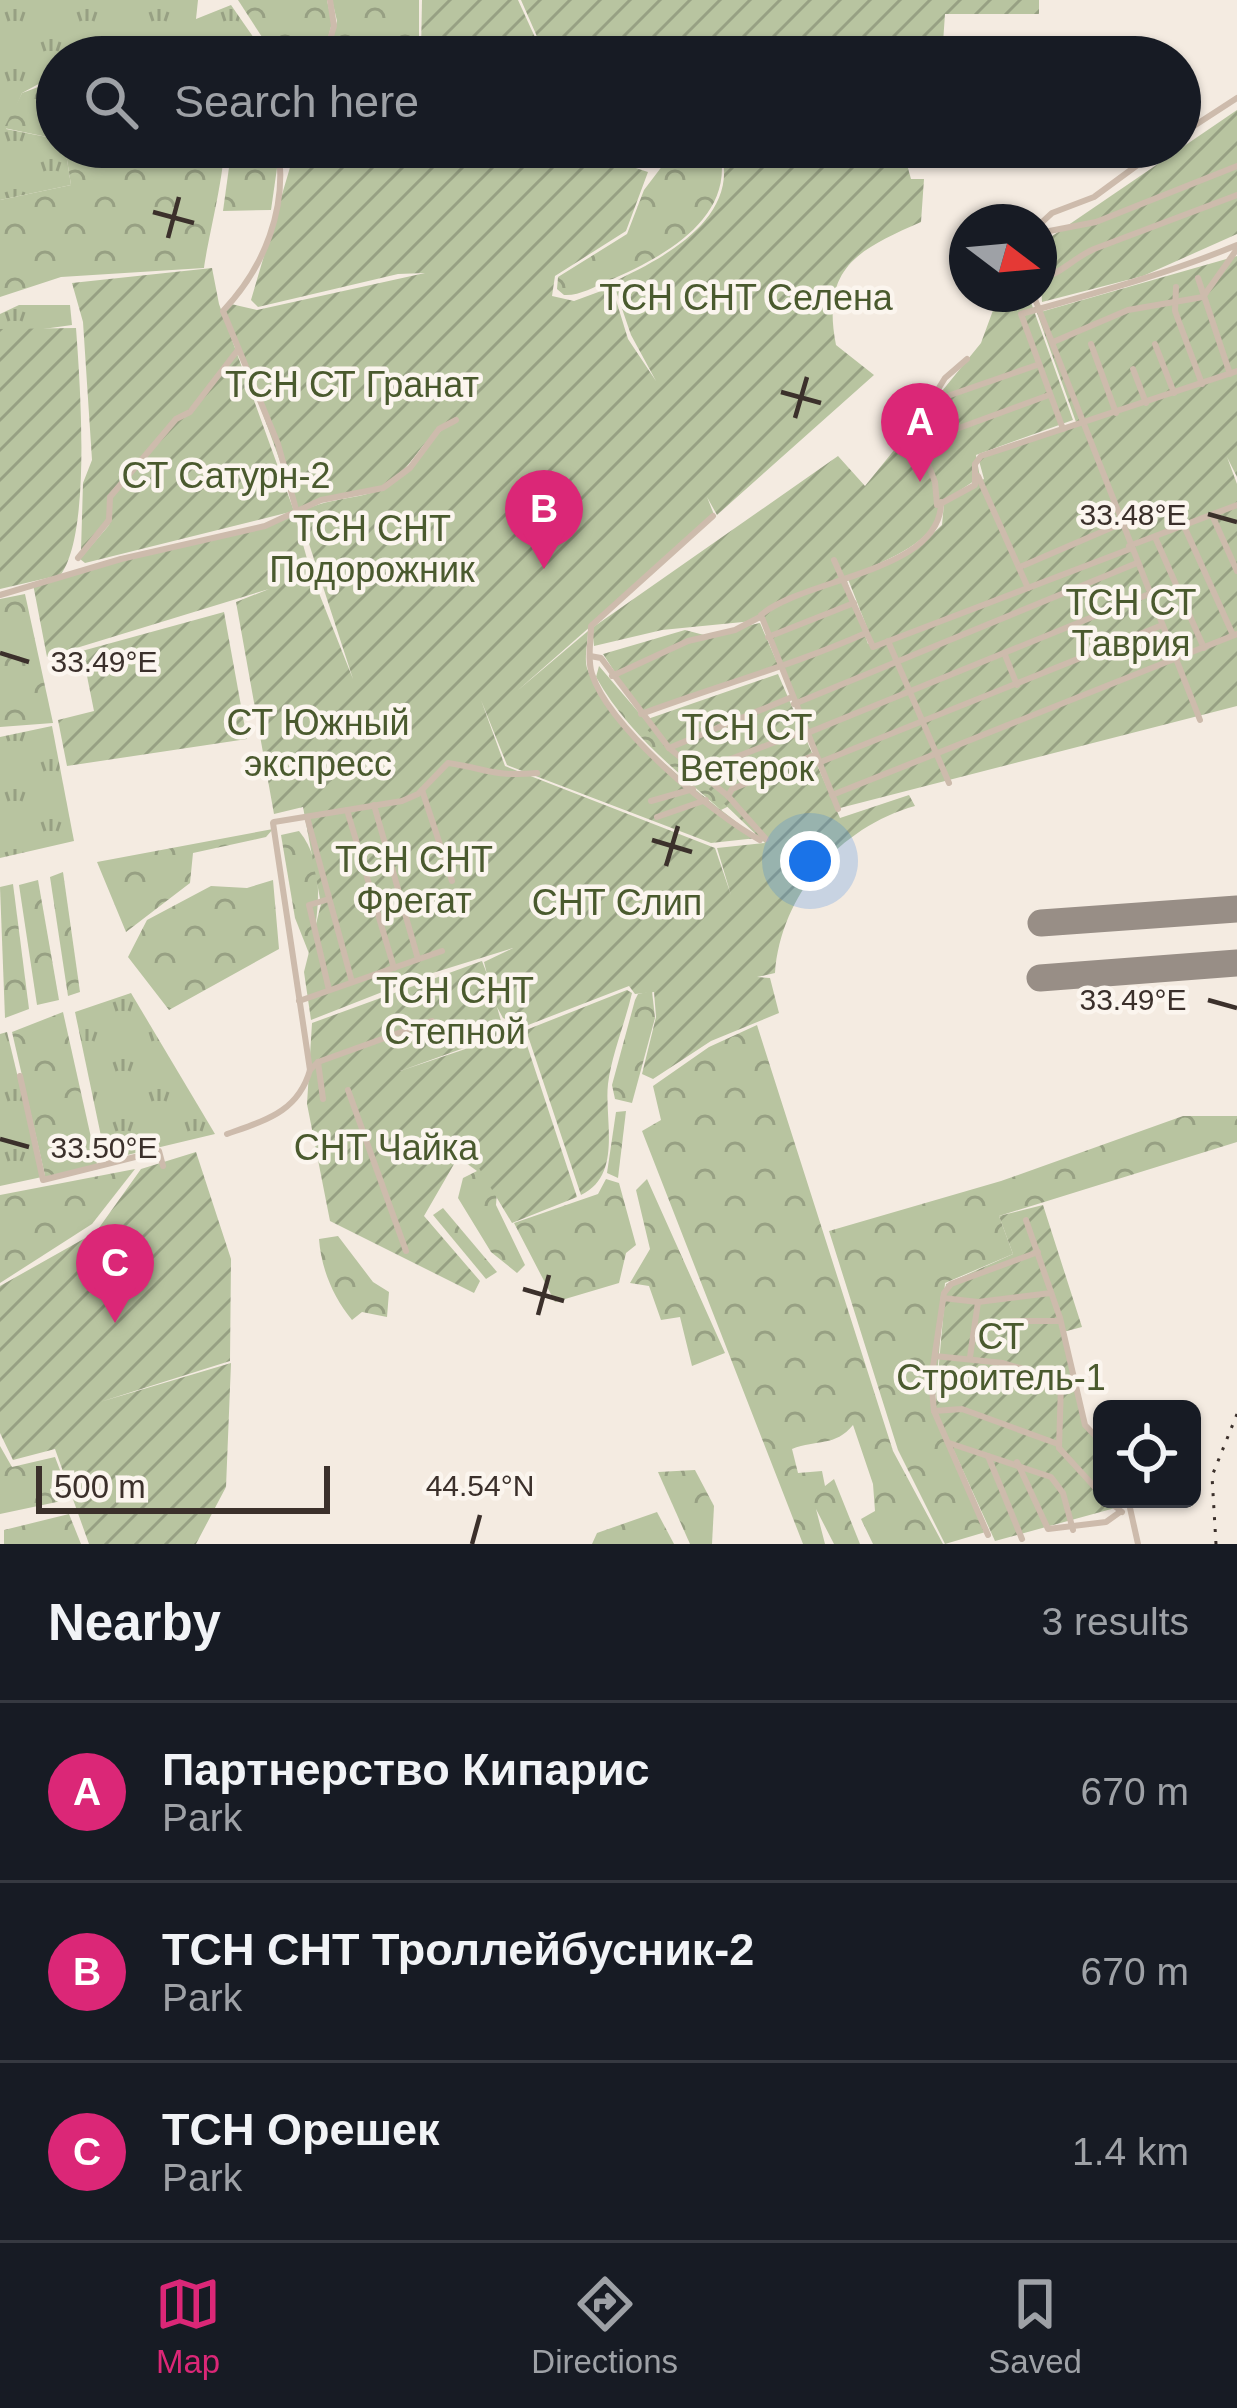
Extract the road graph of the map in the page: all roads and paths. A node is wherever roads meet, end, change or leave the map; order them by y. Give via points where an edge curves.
1 (330, 0) edge
2 (331, 36) edge
3 (1237, 98) edge
4 (1201, 121) edge
5 (1237, 166) edge
6 (278, 168) edge
7 (1133, 168) edge
8 (1237, 195) edge
9 (1057, 211) edge
10 (1057, 227) edge
11 (1237, 247) edge
12 (1057, 274) edge
13 (1198, 278) dead end
14 (1176, 287) dead end
15 (1203, 297) junction
16 (1174, 304) junction
17 (1057, 305) edge
18 (1033, 312) edge
19 (1040, 312) edge
20 (1053, 342) junction
21 (1091, 344) dead end
22 (1155, 344) dead end
23 (237, 351) junction
24 (968, 359) dead end
25 (1037, 365) junction
26 (1133, 369) dead end
27 (1234, 373) edge
28 (1202, 384) junction
29 (1174, 393) junction
30 (1049, 395) junction
31 (933, 401) junction
32 (1146, 403) junction
33 (1116, 413) junction
34 (456, 420) dead end
35 (1080, 425) junction
36 (1063, 429) junction
37 (918, 443) junction
38 (978, 476) junction
39 (941, 502) junction
40 (1237, 506) edge
41 (297, 512) junction
42 (1212, 514) junction
43 (713, 516) dead end
44 (1120, 524) junction
45 (1184, 526) junction
46 (1155, 537) junction
47 (1129, 547) junction
48 (78, 558) dead end
49 (834, 560) dead end
50 (1137, 563) junction
51 (1020, 566) junction
52 (1237, 571) edge
53 (842, 577) junction
54 (1028, 588) junction
55 (1149, 594) junction
56 (0, 595) edge
57 (854, 603) junction
58 (760, 617) junction
59 (1162, 626) junction
60 (866, 633) junction
61 (1235, 634) edge
62 (768, 637) junction
63 (888, 641) junction
64 (1204, 647) junction
65 (1005, 655) junction
66 (590, 656) junction
67 (1175, 656) junction
68 (780, 663) junction
69 (901, 663) junction
70 (612, 676) junction
71 (1017, 686) junction
72 (912, 692) junction
73 (793, 701) junction
74 (641, 714) junction
75 (1200, 720) dead end
76 (924, 721) junction
77 (805, 732) junction
78 (669, 748) junction
79 (936, 753) junction
80 (817, 759) junction
81 (697, 772) junction
82 (537, 773) dead end
83 (949, 784) dead end
84 (422, 790) junction
85 (693, 790) junction
86 (832, 795) junction
87 (728, 796) junction
88 (706, 800) junction
89 (651, 801) dead end
90 (374, 805) junction
91 (838, 809) dead end
92 (346, 810) junction
93 (307, 817) junction
94 (657, 817) dead end
95 (452, 881) dead end
96 (329, 899) junction
97 (442, 951) dead end
98 (418, 959) junction
99 (394, 968) junction
100 (352, 982) junction
101 (329, 990) junction
102 (299, 1001) junction
103 (432, 1021) dead end
104 (318, 1062) junction
105 (310, 1070) junction
106 (20, 1076) dead end
107 (348, 1090) dead end
108 (323, 1099) dead end
109 (227, 1134) dead end
110 (163, 1166) dead end
111 (1026, 1220) dead end
112 (406, 1251) dead end
113 (1038, 1252) junction
114 (1051, 1293) junction
115 (943, 1298) junction
116 (978, 1301) junction
117 (1060, 1321) junction
118 (1013, 1322) dead end
119 (934, 1356) junction
120 (970, 1359) junction
121 (1060, 1384) junction
122 (1076, 1385) junction
123 (934, 1411) junction
124 (1093, 1433) edge
125 (949, 1443) junction
126 (1058, 1444) junction
127 (988, 1456) junction
128 (1017, 1462) junction
129 (1093, 1484) edge
130 (1119, 1508) edge
131 (1126, 1508) edge
132 (1125, 1512) junction
133 (1073, 1530) junction
134 (988, 1535) dead end
135 (1022, 1539) dead end
136 (1138, 1544) edge

1 - 2 street
3 - 4 street
5 - 10 street via 1096,222
6 - 23 street via 279,202 262,262 223,311
7 - 9 street
8 - 12 street via 1073,259
11 - 15 street
11 - 17 street
13 - 15 street
14 - 16 street
15 - 16 street
15 - 27 street
16 - 20 street via 1128,310
16 - 28 street
18 - 25 street via 1019,317
19 - 20 street
20 - 35 street
21 - 33 street
22 - 29 street
23 - 41 street
23 - 48 street via 110,497 109,520
24 - 31 street
25 - 30 street
25 - 31 street
26 - 32 street
27 - 28 street
28 - 29 street
29 - 32 street
30 - 36 street
30 - 37 street
31 - 37 street via 914,428
32 - 33 street
33 - 35 street
34 - 41 street via 383,488
35 - 36 street
35 - 44 street
36 - 38 street via 978,457
37 - 39 street via 935,482 934,502
38 - 39 street
38 - 51 street
39 - 53 street via 940,517 910,554
40 - 42 street
41 - 56 street
42 - 45 street
42 - 52 street
43 - 66 street via 592,626
44 - 47 street
44 - 51 street
45 - 46 street
45 - 61 street
46 - 47 street
46 - 64 street
47 - 50 street
47 - 54 street
49 - 53 street
50 - 55 street
50 - 69 street
51 - 54 street
53 - 57 street
53 - 58 street
54 - 63 street
55 - 59 street
55 - 65 street
57 - 60 street
57 - 62 street
58 - 62 street
58 - 70 street
59 - 67 street
59 - 71 street
60 - 63 street via 873,647
60 - 68 street
61 - 64 street
62 - 68 street
63 - 69 street
64 - 67 street
65 - 71 street
65 - 72 street
66 - 70 street via 602,658
66 - 85 street via 614,712
67 - 75 street
67 - 79 street
68 - 73 street
68 - 74 street
69 - 72 street
69 - 73 street
70 - 74 street
71 - 76 street
72 - 76 street
72 - 77 street
73 - 77 street
73 - 78 street
74 - 78 street
76 - 79 street
76 - 80 street
77 - 80 street
77 - 81 street
78 - 81 street
79 - 83 street
79 - 86 street
80 - 86 street
80 - 87 street
81 - 87 street
82 - 84 street via 490,777 448,763
84 - 90 street
84 - 95 street
85 - 88 street
85 - 89 street
86 - 91 street
87 - 88 street via 763,839
88 - 94 street
90 - 92 street
90 - 98 street
92 - 93 street
92 - 99 street
93 - 96 street
93 - 102 street via 273,823
96 - 100 street
96 - 101 street via 309,905
97 - 98 street
98 - 99 street
99 - 100 street
100 - 101 street
101 - 102 street
102 - 105 street
103 - 104 street
104 - 105 street
104 - 108 street
105 - 109 street via 288,1109
106 - 110 street via 43,1180 159,1151
107 - 112 street
111 - 113 street
113 - 114 street
113 - 115 street via 951,1284
114 - 116 street
114 - 117 street
115 - 116 street
115 - 119 street
116 - 120 street
117 - 118 street
117 - 122 street
119 - 120 street
119 - 123 street
120 - 121 street via 1052,1375
121 - 122 street
121 - 126 street
122 - 124 street
123 - 125 street
123 - 126 street via 962,1409
125 - 127 street
125 - 134 street
126 - 129 street
127 - 128 street
127 - 135 street
128 - 133 street via 1058,1484
128 - 133 street via 1048,1529
130 - 132 street
131 - 132 street
132 - 133 street
132 - 136 street

